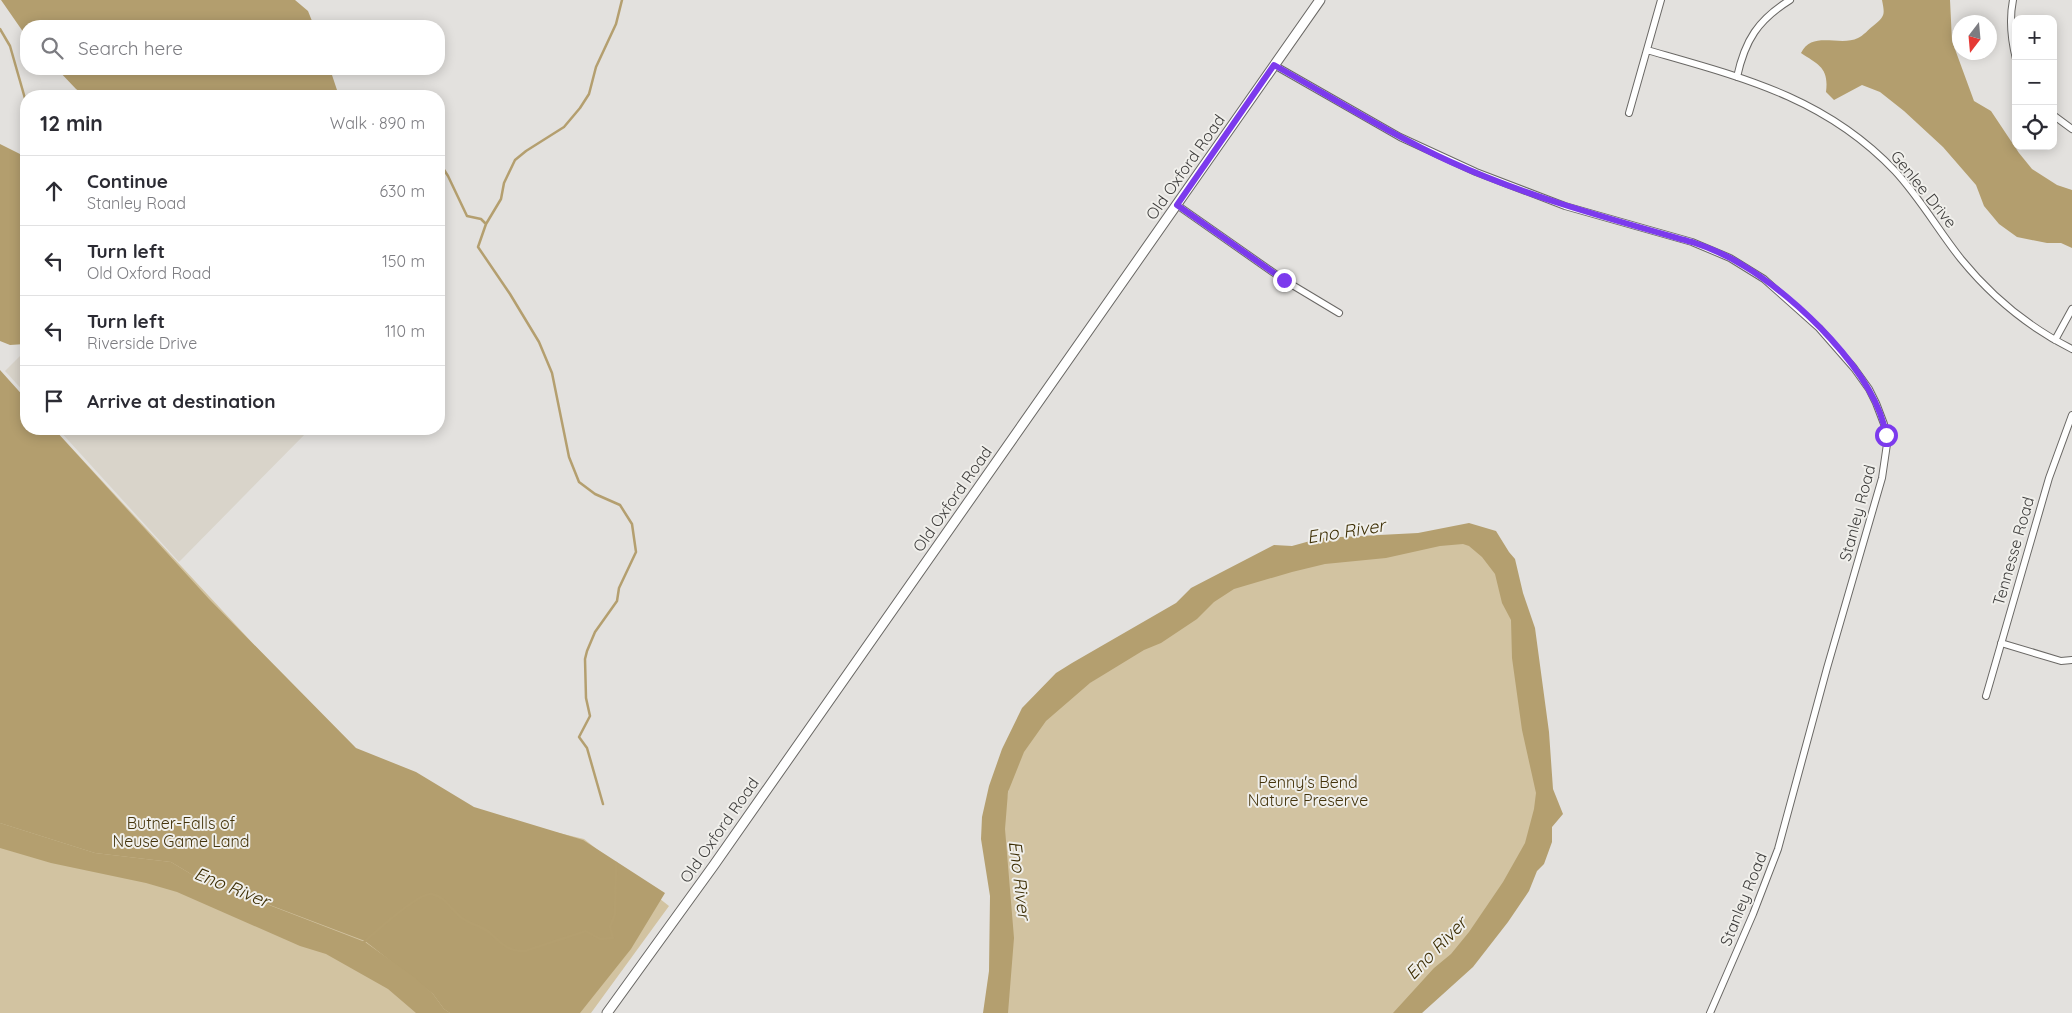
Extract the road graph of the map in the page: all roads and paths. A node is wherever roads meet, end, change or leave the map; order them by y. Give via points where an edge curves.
1 (1320, 0) edge
2 (1661, 0) edge
3 (1790, 0) edge
4 (2013, 0) edge
5 (2012, 43) edge
6 (1647, 50) junction
7 (1274, 65) junction
8 (1737, 77) junction
9 (1629, 113) dead end
10 (2057, 119) edge
11 (2072, 129) edge
12 (1177, 205) junction
13 (2072, 310) edge
14 (1339, 313) dead end
15 (2054, 340) junction
16 (2072, 349) edge
17 (2072, 415) edge
18 (2001, 643) junction
19 (2072, 660) edge
20 (1986, 696) dead end
21 (607, 1013) edge
22 (1710, 1013) edge

1 - 7 street, Old Oxford Road
2 - 6 street
3 - 8 street via 1772,12 1752,34
4 - 5 street via 2010,14
6 - 8 street, Genlee Drive
6 - 9 street
7 - 12 street, Old Oxford Road
7 - 22 street, Stanley Road via 1406,140 1476,172 1565,206 1692,242 1730,258 1774,287 1819,328 1850,362 1876,403 1887,444 1882,478 1778,849
8 - 15 street, Genlee Drive via 1785,94 1819,111 1871,148 1895,171 1991,292
10 - 11 street
12 - 14 street via 1284,280
12 - 21 street, Old Oxford Road
13 - 15 street
15 - 16 street, Genlee Drive
17 - 18 street, Tennesse Road via 2049,478
18 - 19 street via 2061,661
18 - 20 street, Tennesse Road

